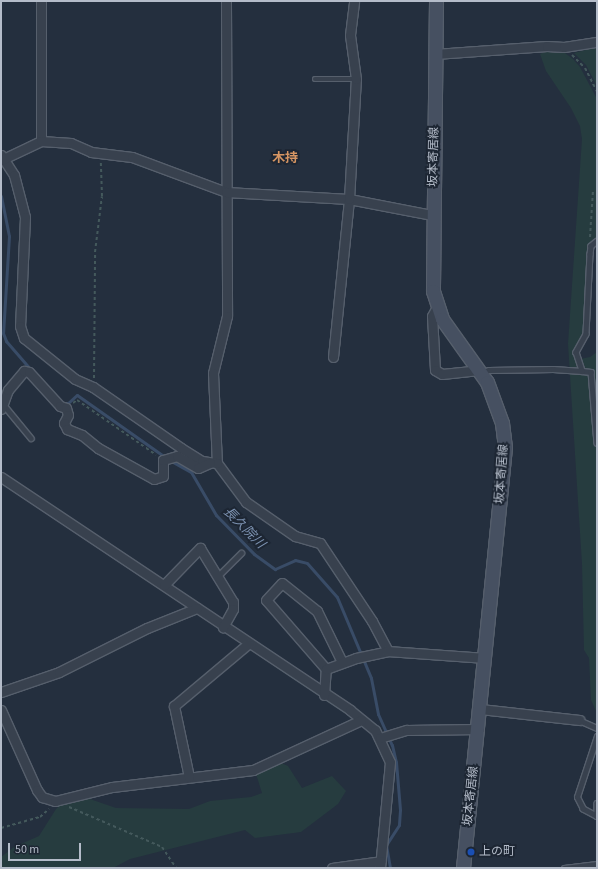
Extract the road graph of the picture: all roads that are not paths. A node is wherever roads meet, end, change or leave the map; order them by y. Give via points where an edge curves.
1 (42, 1) edge
2 (226, 1) edge
3 (354, 1) edge
4 (436, 1) edge
5 (597, 42) edge
6 (435, 54) junction
7 (315, 79) dead end
8 (356, 79) junction
9 (41, 141) junction
10 (2, 158) edge
11 (226, 192) junction
12 (349, 198) junction
13 (432, 214) junction
14 (597, 241) edge
15 (437, 307) junction
16 (332, 357) dead end
17 (480, 371) junction
18 (582, 371) junction
19 (2, 406) edge
20 (31, 438) dead end
21 (597, 444) edge
22 (214, 463) junction
23 (1, 477) edge
24 (241, 554) dead end
25 (217, 577) junction
26 (164, 585) junction
27 (197, 608) junction
28 (223, 627) junction
29 (248, 644) junction
30 (388, 651) junction
31 (485, 658) junction
32 (342, 662) junction
33 (326, 669) junction
34 (1, 692) edge
35 (324, 695) junction
36 (480, 709) junction
37 (1, 710) edge
38 (361, 720) junction
39 (579, 720) joint
40 (597, 728) edge
41 (479, 729) junction
42 (597, 736) edge
43 (381, 738) junction
44 (189, 777) junction
45 (597, 803) edge
46 (597, 816) edge
47 (597, 864) edge
48 (381, 865) edge
49 (332, 868) edge
50 (463, 868) edge
51 (564, 868) edge

1 - 9 street
2 - 11 street
3 - 8 street via 350,35
4 - 6 main road, 坂本寄居線
5 - 6 street via 564,47
6 - 13 main road, 坂本寄居線
7 - 8 lane
8 - 12 street
9 - 10 street
9 - 11 street via 71,144 103,154 132,157
10 - 22 street via 14,175 25,217 20,332 24,338 75,378 93,387 181,448
11 - 12 street
11 - 22 street via 227,316 213,373
12 - 13 street
12 - 16 street
13 - 15 main road, 坂本寄居線 via 432,280
14 - 18 lane via 591,246 586,334 576,352
15 - 17 main road, 坂本寄居線 via 442,319
15 - 17 street via 432,316 435,370 442,374
17 - 18 lane
17 - 31 main road, 坂本寄居線 via 495,403 505,447
18 - 21 lane via 591,372
19 - 20 lane
19 - 22 street via 8,390 24,371 29,372 60,406 66,408 68,415 64,423 67,429 82,435 98,448 154,479 163,476 163,460 176,456 198,468
22 - 30 street via 246,502 295,536 320,543 372,621
23 - 26 street
24 - 25 lane
25 - 26 street via 200,548
25 - 28 street via 233,602 233,609
26 - 27 street
27 - 28 street
27 - 34 street via 147,628 59,672
28 - 29 street
29 - 35 street
29 - 44 street via 174,706
30 - 31 street
30 - 32 street
31 - 36 main road, 坂本寄居線
32 - 33 street
32 - 33 street via 317,611 282,583 266,600
33 - 35 street
35 - 38 street via 350,710
36 - 39 street
36 - 41 main road, 坂本寄居線
37 - 44 street via 36,790 42,797 55,801 89,792
38 - 43 street
38 - 44 street via 253,770
39 - 40 lane
41 - 43 street via 393,732
41 - 50 main road, 坂本寄居線
42 - 46 lane via 577,797 583,809
43 - 48 street via 390,762 390,776
45 - 46 lane
47 - 51 lane
48 - 49 street

